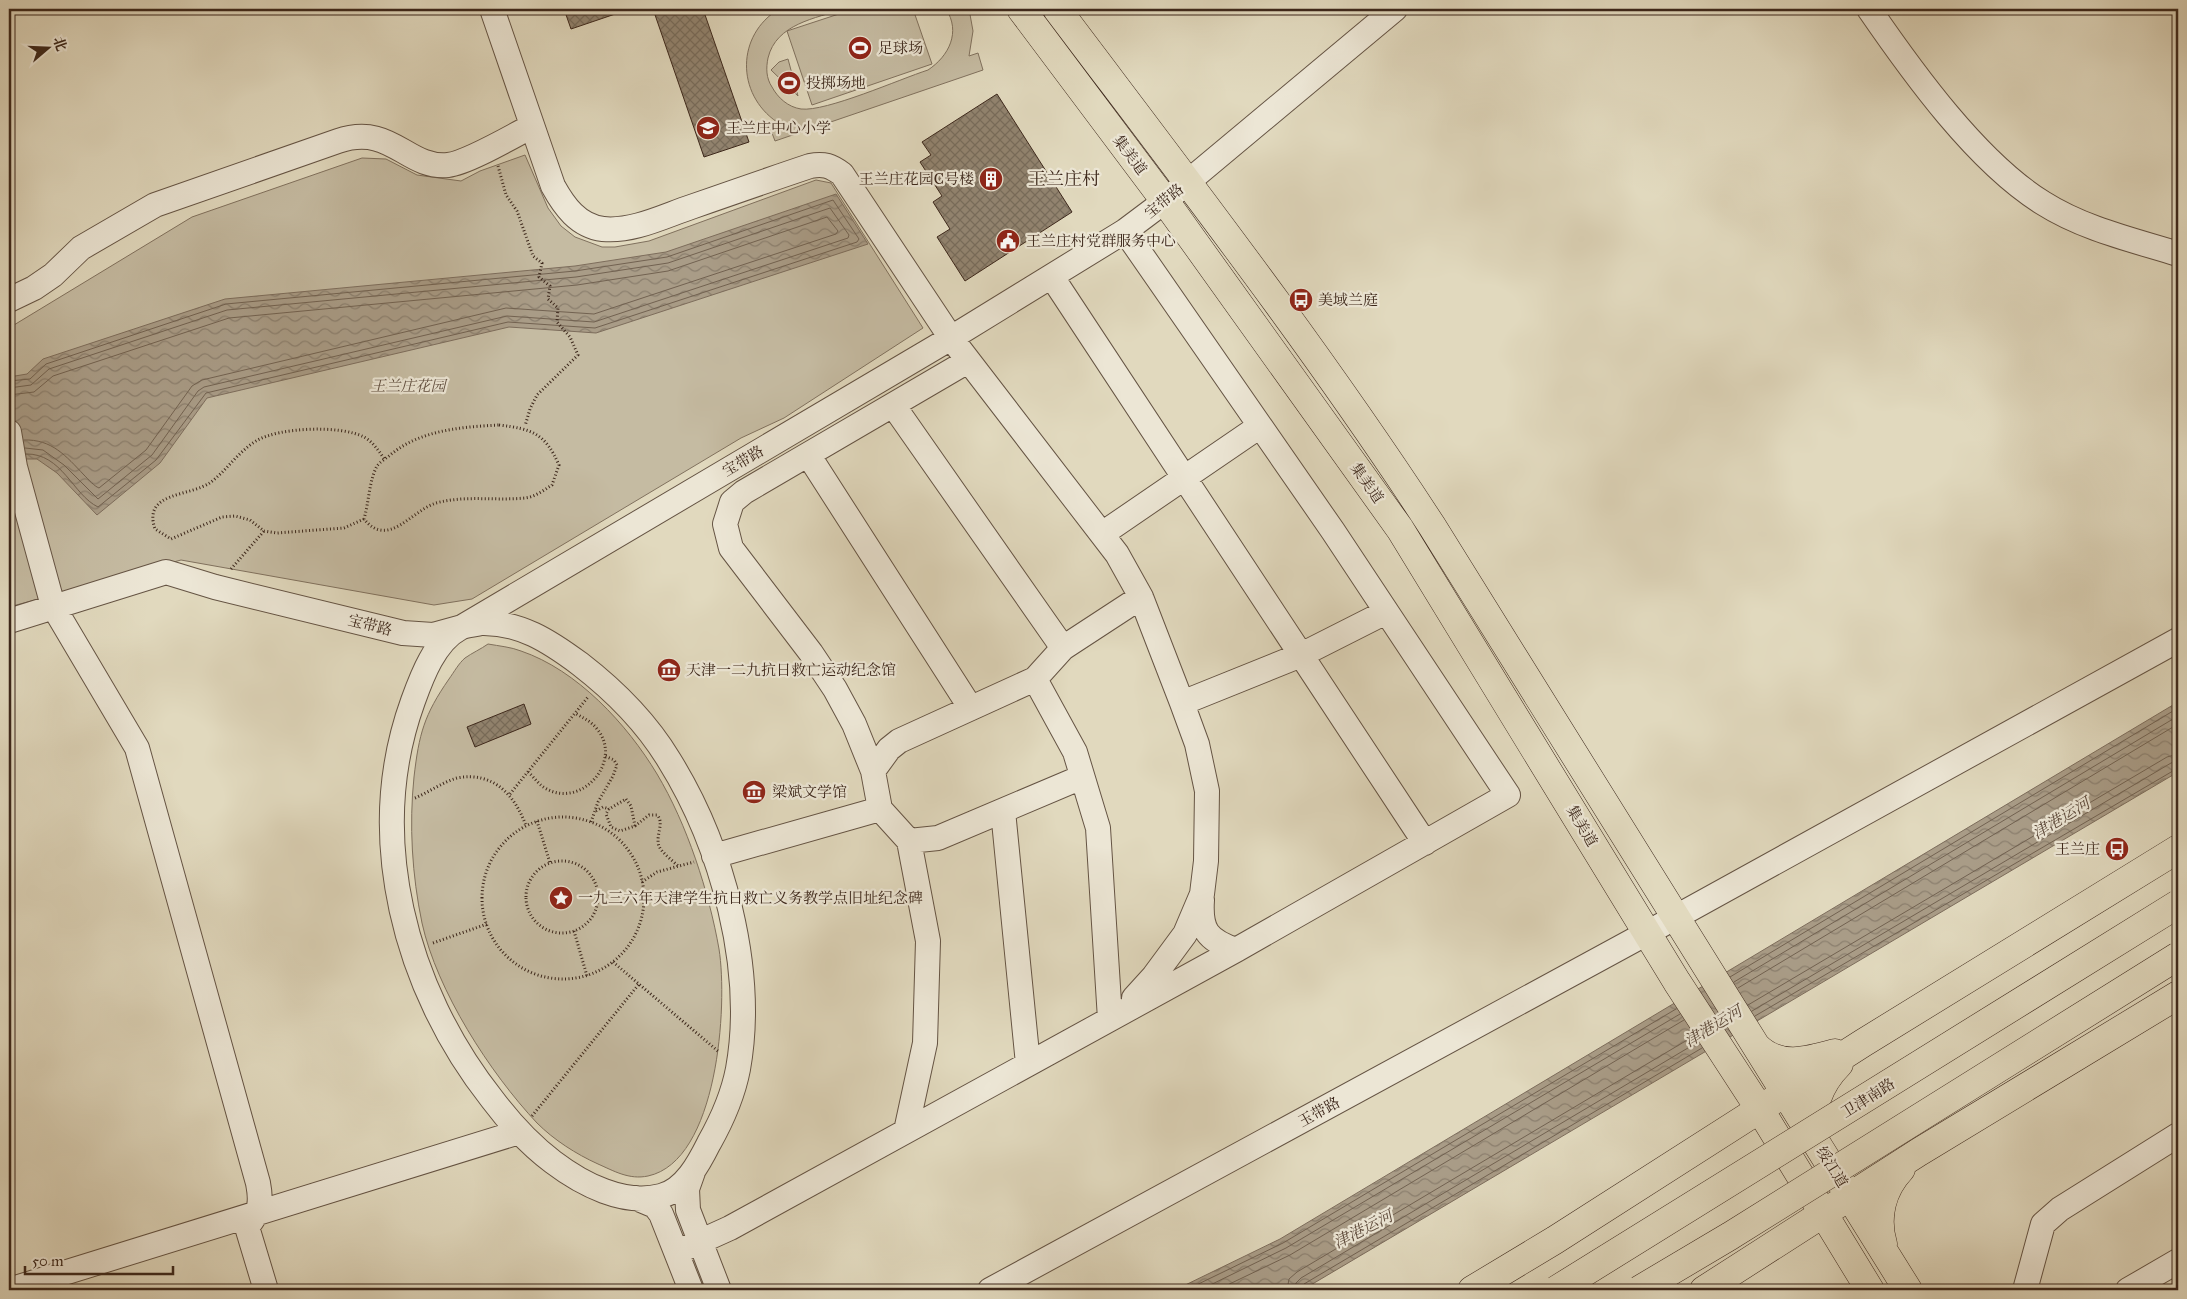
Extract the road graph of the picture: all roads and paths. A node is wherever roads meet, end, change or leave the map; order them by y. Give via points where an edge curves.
1 (492, 9) edge
2 (1021, 9) edge
3 (1057, 9) edge
4 (1395, 9) edge
5 (1869, 9) edge
6 (532, 126) junction
7 (493, 146) junction
8 (1187, 182) junction
9 (1165, 201) junction
10 (1125, 231) junction
11 (2178, 254) edge
12 (1052, 277) junction
13 (9, 300) edge
14 (951, 338) junction
15 (968, 361) junction
16 (893, 405) junction
17 (525, 426) dead end
18 (1260, 426) junction
19 (9, 432) edge
20 (809, 456) junction
21 (385, 460) junction
22 (1186, 479) junction
23 (364, 519) junction
24 (264, 532) junction
25 (1102, 534) junction
26 (215, 587) junction
27 (1140, 597) junction
28 (53, 606) junction
29 (1386, 612) junction
30 (9, 621) edge
31 (462, 627) junction
32 (2178, 640) edge
33 (1063, 648) junction
34 (1301, 655) junction
35 (1035, 679) junction
36 (601, 681) junction
37 (1182, 703) junction
38 (970, 707) junction
39 (575, 713) junction
40 (605, 756) junction
41 (874, 771) junction
42 (528, 772) junction
43 (1082, 777) junction
44 (510, 794) junction
45 (392, 804) junction
46 (880, 808) junction
47 (609, 809) junction
48 (596, 811) junction
49 (1003, 811) junction
50 (537, 821) junction
51 (591, 822) junction
52 (526, 826) junction
53 (635, 826) junction
54 (909, 841) junction
55 (1426, 843) junction
56 (2178, 849) edge
57 (714, 856) junction
58 (550, 864) junction
59 (678, 866) junction
60 (642, 882) junction
61 (1202, 894) junction
62 (2178, 904) edge
63 (1675, 917) junction
64 (487, 924) junction
65 (574, 931) junction
66 (1647, 933) junction
67 (412, 950) junction
68 (1236, 950) junction
69 (2178, 956) edge
70 (613, 962) junction
71 (587, 976) junction
72 (639, 984) junction
73 (2178, 995) edge
74 (1115, 1016) junction
75 (1863, 1042) junction
76 (1755, 1045) junction
77 (1727, 1061) joint
78 (1028, 1064) junction
79 (738, 1068) junction
80 (1771, 1101) junction
81 (906, 1131) junction
82 (519, 1132) junction
83 (2178, 1135) edge
84 (1812, 1136) junction
85 (1919, 1152) junction
86 (694, 1170) junction
87 (636, 1198) junction
88 (1836, 1207) junction
89 (258, 1213) junction
90 (700, 1241) junction
91 (677, 1252) junction
92 (1886, 1255) junction
93 (2178, 1262) edge
94 (1866, 1285) edge
95 (9, 1290) edge
96 (266, 1290) edge
97 (691, 1290) edge
98 (719, 1290) edge
99 (990, 1290) edge
100 (1472, 1290) edge
101 (1556, 1290) edge
102 (1640, 1290) edge
103 (1704, 1290) edge
104 (1908, 1290) edge
105 (2025, 1290) edge
106 (2128, 1290) edge

1 - 6 street
2 - 9 main road, 集美道
3 - 8 main road, 集美道
4 - 8 street, 宝带路
5 - 11 street via 1904,60 2008,179 2044,204 2086,224
6 - 7 street
6 - 14 street via 562,203 575,216 602,229 634,227 810,166 832,166 850,184
7 - 13 street via 449,165 401,150 381,138 362,136 344,139 155,205 82,248 53,275
7 - 17 path via 506,195 517,211 532,256 542,263 540,277 550,286 548,299 558,308 556,322 570,337 578,355 537,395
8 - 9 street, 宝带路
8 - 63 main road, 集美道 via 1384,452
9 - 10 street, 宝带路
9 - 66 main road, 集美道 via 1400,530
10 - 12 street, 宝带路
10 - 18 street
12 - 14 street, 宝带路
12 - 22 street
14 - 15 street
14 - 31 street, 宝带路
15 - 16 street
15 - 25 street
16 - 20 street
16 - 33 street
18 - 22 street
18 - 29 street
19 - 28 street via 15,467
20 - 38 street
20 - 41 street via 732,502 725,524 726,536 731,548 835,689
21 - 23 path via 378,465
21 - 23 path via 407,443 425,436 463,427 499,425 533,431 545,440 559,465 552,485 526,498 484,498 435,504 394,529 383,531 370,527
21 - 24 path via 366,438 350,432 302,430 268,435 241,452 199,489 160,502 154,509 152,520 155,529 171,539 210,521 235,516 250,520
22 - 25 street
22 - 34 street
23 - 24 path via 344,528
24 - 26 path
25 - 27 street via 1117,554
26 - 28 street, 宝带路 via 166,572
26 - 31 street, 宝带路 via 403,633 433,635
27 - 33 street
27 - 37 street
28 - 30 street, 宝带路
28 - 89 street via 136,748 258,1183
29 - 34 street
29 - 55 street via 1508,795
31 - 36 street via 499,623 515,626 545,640
31 - 45 street via 443,643 416,691 400,738
32 - 63 street, 玉带路
33 - 35 street
34 - 37 street
34 - 55 street
35 - 38 street
35 - 43 street via 1075,752
36 - 39 path
36 - 57 street via 637,716 669,760
37 - 61 street via 1197,744 1207,791
38 - 41 street via 900,741 889,749
39 - 40 path via 598,730
39 - 42 path
40 - 42 path via 602,770 595,780 571,792 545,788
40 - 48 path via 614,760 616,765
41 - 46 street
42 - 44 path
43 - 49 street
43 - 74 street via 1098,828
44 - 45 path via 489,780 458,778 407,802
44 - 52 path
45 - 67 street via 393,861
46 - 54 street
46 - 57 street
47 - 48 path via 603,807
47 - 53 path via 606,814 611,827 620,831
47 - 53 path via 626,799 631,806
48 - 51 path
49 - 54 street via 938,838
49 - 78 street
50 - 51 path via 565,817
50 - 52 path
50 - 58 path
51 - 60 path via 623,844 635,861
52 - 64 path via 506,840 488,867 482,898
53 - 59 path via 649,816 657,815 660,848
54 - 81 street via 928,941 925,1043
55 - 68 street
56 - 75 main road
57 - 59 path
57 - 79 street via 732,918 739,964 742,1010
58 - 65 path via 577,865 587,873 596,888 594,912
58 - 65 path via 531,879 526,892 527,907 534,921 546,930 559,933
59 - 60 path via 657,872
60 - 70 path via 644,904 640,925 630,943
61 - 68 street via 1201,917 1205,930 1210,937
61 - 74 street via 1185,934 1154,976
62 - 101 main road, 卫津南路, bridge
63 - 66 street, 玉带路
63 - 76 main road, 集美道
64 - 67 path
64 - 71 path via 504,954 530,972 560,979
65 - 71 path
66 - 77 main road, 集美道
66 - 99 street, 玉带路
67 - 82 street via 429,997 451,1042 484,1090
68 - 74 street
69 - 102 main road, bridge
70 - 71 path
70 - 72 path
72 - 79 path
72 - 82 path
73 - 85 main road
74 - 78 street
75 - 76 main road via 1818,1058 1795,1062 1772,1059
75 - 80 main road
75 - 84 main road via 1824,1082 1813,1114
76 - 80 main road, 绥江道
77 - 80 main road, 绥江道
78 - 81 street
79 - 86 street via 721,1121
80 - 84 main road, 绥江道
80 - 88 main road, 绥江道
80 - 100 main road
81 - 90 street via 730,1228
82 - 87 street via 577,1179 608,1192
82 - 89 street
83 - 105 street via 2060,1209 2043,1224
84 - 85 main road via 1841,1153 1862,1160
84 - 88 main road, 绥江道
85 - 88 main road
85 - 92 main road via 1895,1175 1883,1198 1880,1224
86 - 87 street via 668,1194
86 - 90 street via 686,1198
87 - 91 street via 654,1206 661,1214
88 - 92 main road, 绥江道
88 - 94 main road, 绥江道
88 - 103 main road
89 - 95 street
89 - 96 street via 247,1227
90 - 91 street
90 - 98 street
91 - 97 street
92 - 104 main road, 绥江道
93 - 106 street

